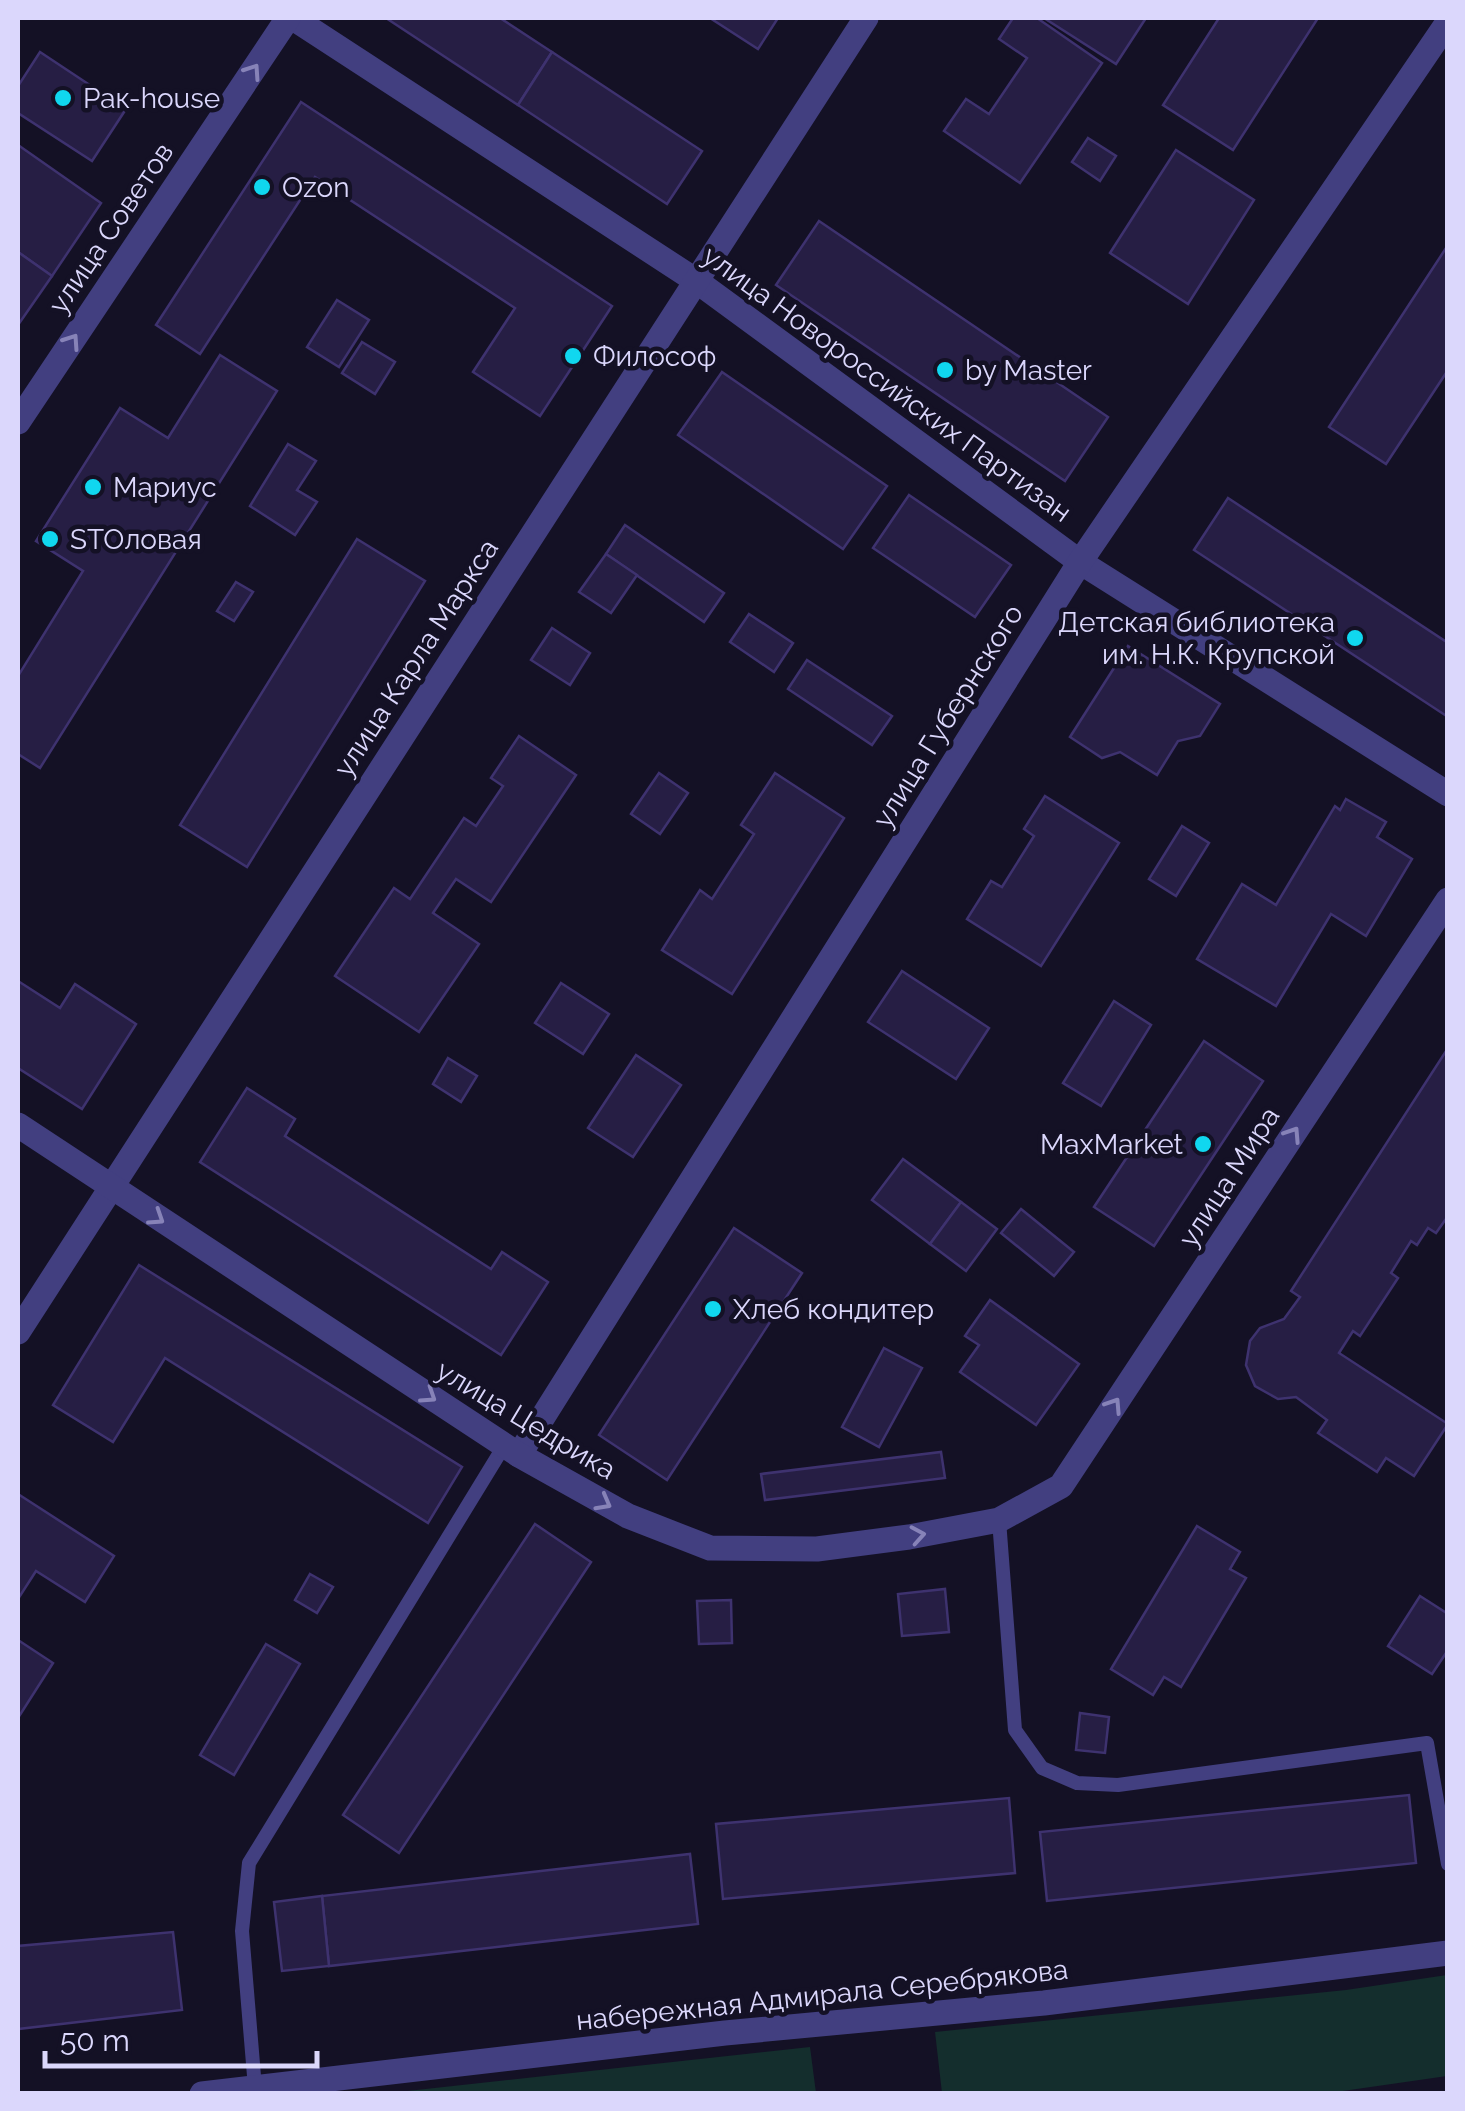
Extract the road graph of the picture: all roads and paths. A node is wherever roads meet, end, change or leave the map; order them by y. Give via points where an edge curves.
1 (291, 18) edge
2 (866, 18) edge
3 (1448, 22) edge
4 (695, 280) junction
5 (18, 422) edge
6 (1080, 562) junction
7 (1448, 794) edge
8 (1448, 900) edge
9 (18, 1126) edge
10 (110, 1186) junction
11 (18, 1332) edge
12 (511, 1451) junction
13 (1060, 1486) joint
14 (999, 1520) junction
15 (1448, 1864) edge
16 (1448, 1954) edge
17 (256, 2088) junction
18 (202, 2094) edge

1 - 4 street, улица Новороссийских Партизан
5 -> 1 street, улица Советов
2 - 4 street, улица Карла Маркса
3 - 6 street, улица Губернского
4 - 6 street, улица Новороссийских Партизан
4 - 10 street, улица Карла Маркса
6 - 7 street, улица Новороссийских Партизан
6 - 12 street, улица Губернского
13 -> 8 street, улица Мира
9 - 10 street, улица Цедрика
10 - 11 street, улица Карла Маркса
10 -> 12 street, улица Цедрика
12 -> 14 street, улица Цедрика via 628,1516 710,1548 817,1548
12 - 17 lane via 249,1864 242,1930
13 - 14 street, улица Цедрика
14 - 15 lane via 1015,1730 1042,1768 1077,1783 1118,1784 1427,1744
16 - 17 street, набережная Адмирала Серебрякова
17 - 18 street, набережная Адмирала Серебрякова

